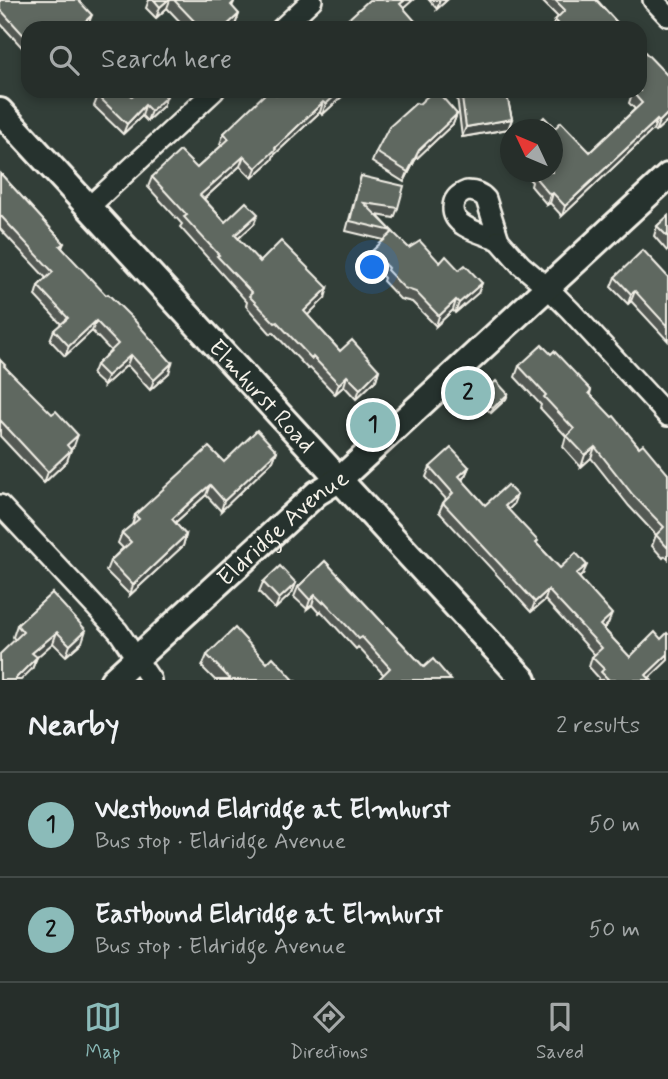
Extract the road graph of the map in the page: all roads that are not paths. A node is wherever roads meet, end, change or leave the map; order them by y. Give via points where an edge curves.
1 (653, 0) edge
2 (299, 4) edge
3 (668, 16) edge
4 (287, 21) edge
5 (206, 98) edge
6 (0, 111) edge
7 (668, 176) edge
8 (89, 207) junction
9 (499, 240) dead end
10 (547, 287) junction
11 (668, 416) edge
12 (340, 479) junction
13 (0, 505) edge
14 (137, 658) junction
15 (113, 680) edge
16 (151, 680) edge
17 (524, 680) edge

1 - 3 street
2 - 4 street
5 - 8 street
6 - 8 street, Elmhurst Road
7 - 10 street, Eldridge Avenue
8 - 12 street, Elmhurst Road
9 - 10 street
10 - 11 street
10 - 12 street, Eldridge Avenue
12 - 14 street, Eldridge Avenue via 317,493
12 - 17 street, Elmhurst Road
13 - 14 street via 118,631
14 - 15 street, Eldridge Avenue
14 - 16 street

